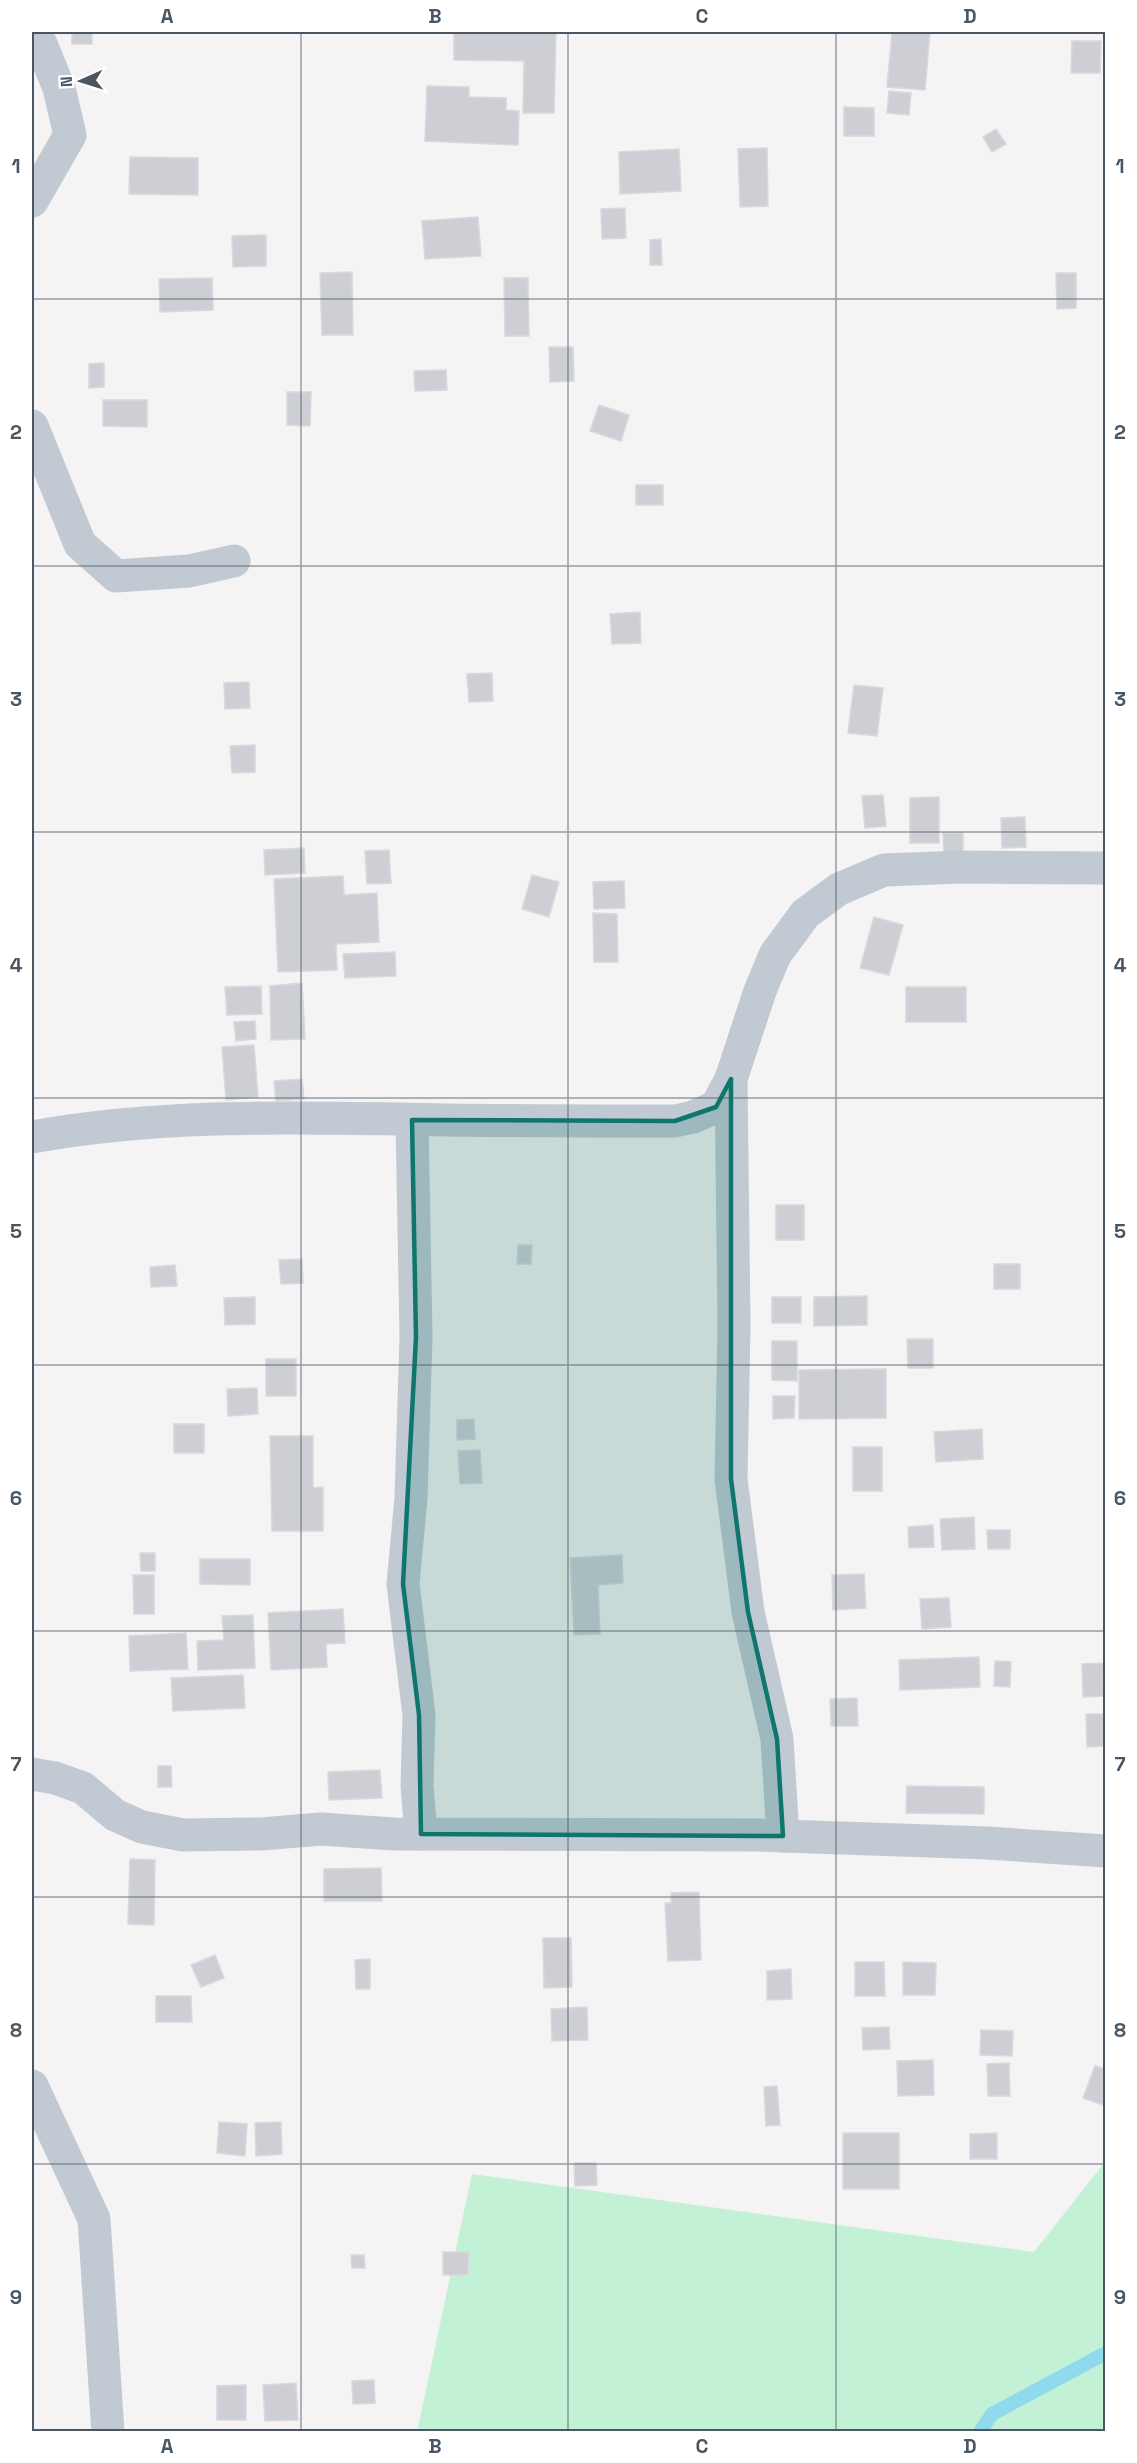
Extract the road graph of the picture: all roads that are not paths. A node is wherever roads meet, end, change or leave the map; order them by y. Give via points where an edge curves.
1 (36, 32) edge
2 (32, 201) edge
3 (32, 426) edge
4 (234, 561) dead end
5 (1106, 868) edge
6 (730, 1080) junction
7 (412, 1120) junction
8 (32, 1137) edge
9 (32, 1774) edge
10 (421, 1834) junction
11 (783, 1836) junction
12 (1106, 1851) edge
13 (32, 2086) edge
14 (108, 2432) edge

1 - 2 street via 59,88 70,135
3 - 4 street via 80,544 116,576 189,571
5 - 6 street via 884,870 839,889 805,914 775,955
6 - 7 street via 716,1107 675,1121
6 - 11 street via 734,1326 731,1479 748,1612 777,1739
7 - 8 street via 177,1120
7 - 10 street via 416,1337 411,1498 403,1584 419,1715 417,1786
9 - 10 street via 83,1788 115,1815 142,1827 183,1835 321,1829
10 - 11 street
11 - 12 street
13 - 14 street via 94,2219

